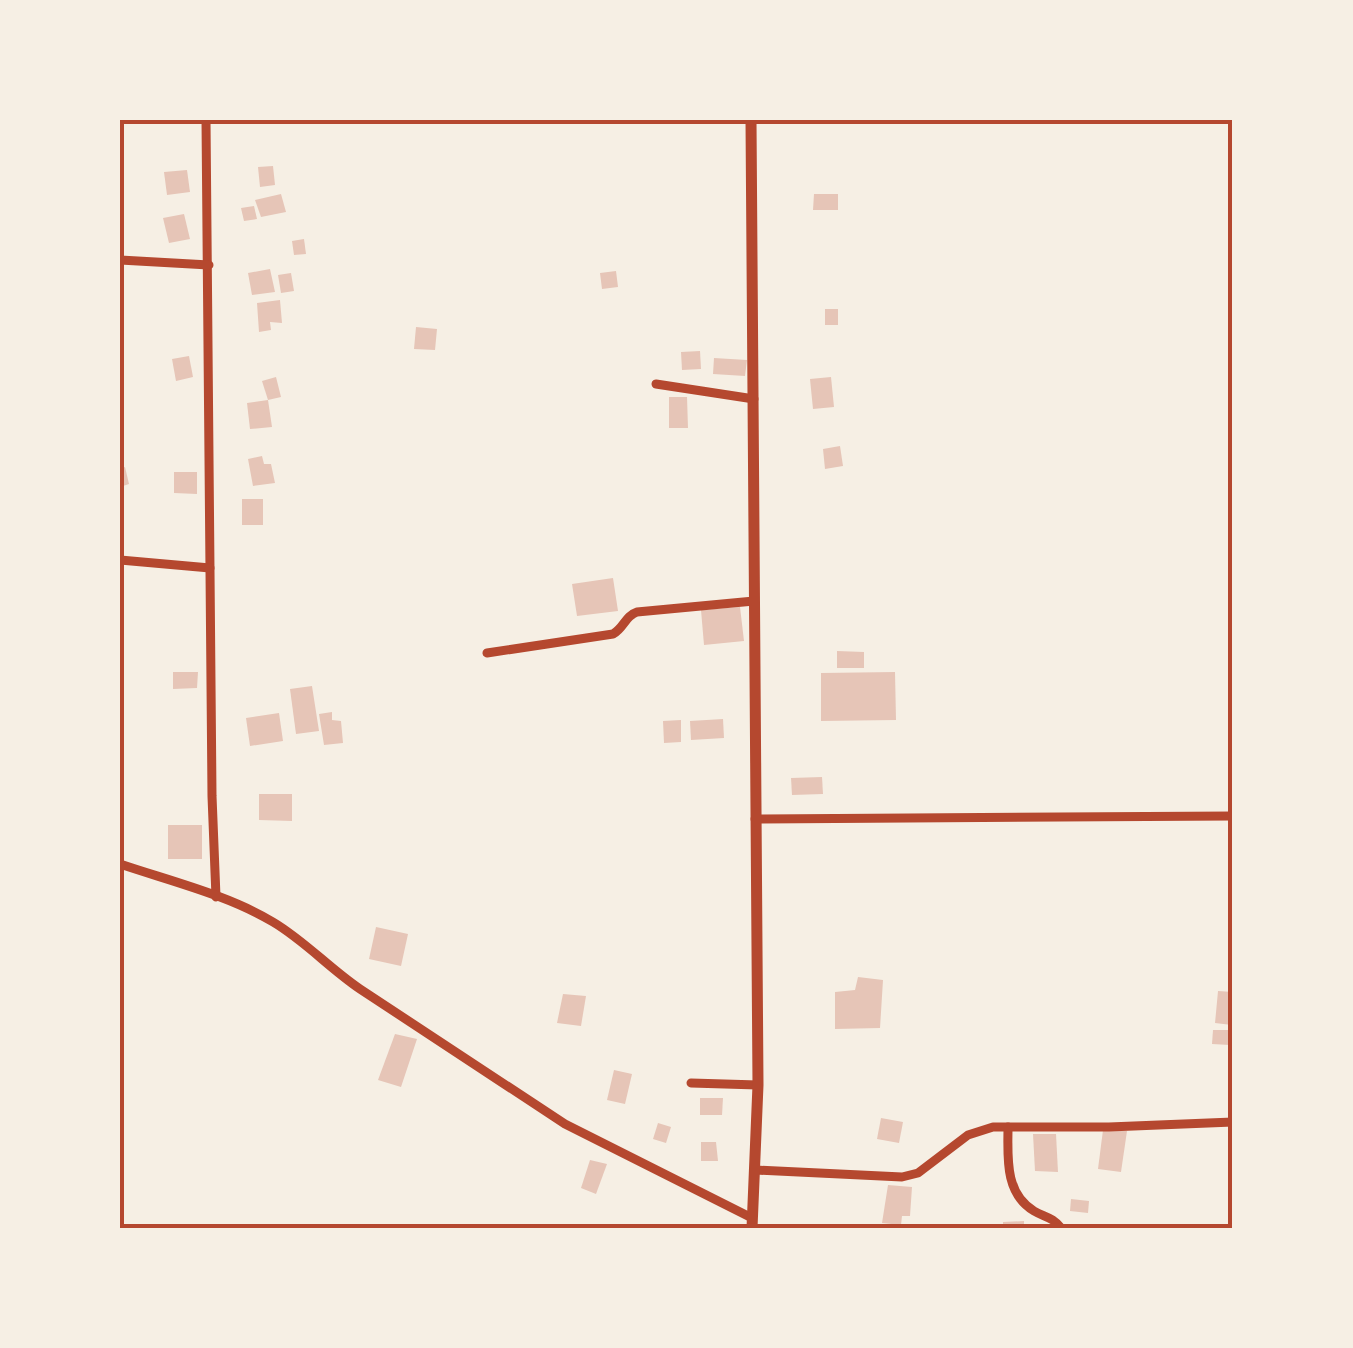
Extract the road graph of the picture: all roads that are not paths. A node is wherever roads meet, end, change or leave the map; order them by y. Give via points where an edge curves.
1 (206, 120) edge
2 (751, 120) edge
3 (120, 260) edge
4 (208, 264) junction
5 (656, 384) dead end
6 (754, 399) junction
7 (120, 560) edge
8 (210, 568) junction
9 (754, 600) junction
10 (486, 653) dead end
11 (1233, 816) edge
12 (754, 819) junction
13 (120, 864) edge
14 (216, 897) junction
15 (691, 1083) dead end
16 (758, 1085) junction
17 (1233, 1122) edge
18 (1008, 1127) junction
19 (756, 1170) junction
20 (752, 1223) edge
21 (1061, 1228) edge

1 - 4 street
2 - 6 main road
3 - 4 street
4 - 8 street
5 - 6 street
6 - 9 main road
7 - 8 street
8 - 14 street
9 - 10 street via 637,612 614,634
9 - 12 main road
11 - 12 street
12 - 16 main road
13 - 14 street
14 - 20 street via 304,942 332,970 564,1124
15 - 16 street
16 - 19 main road
17 - 18 street
18 - 19 street via 968,1135 902,1177
18 - 21 street via 1014,1190
19 - 20 main road

